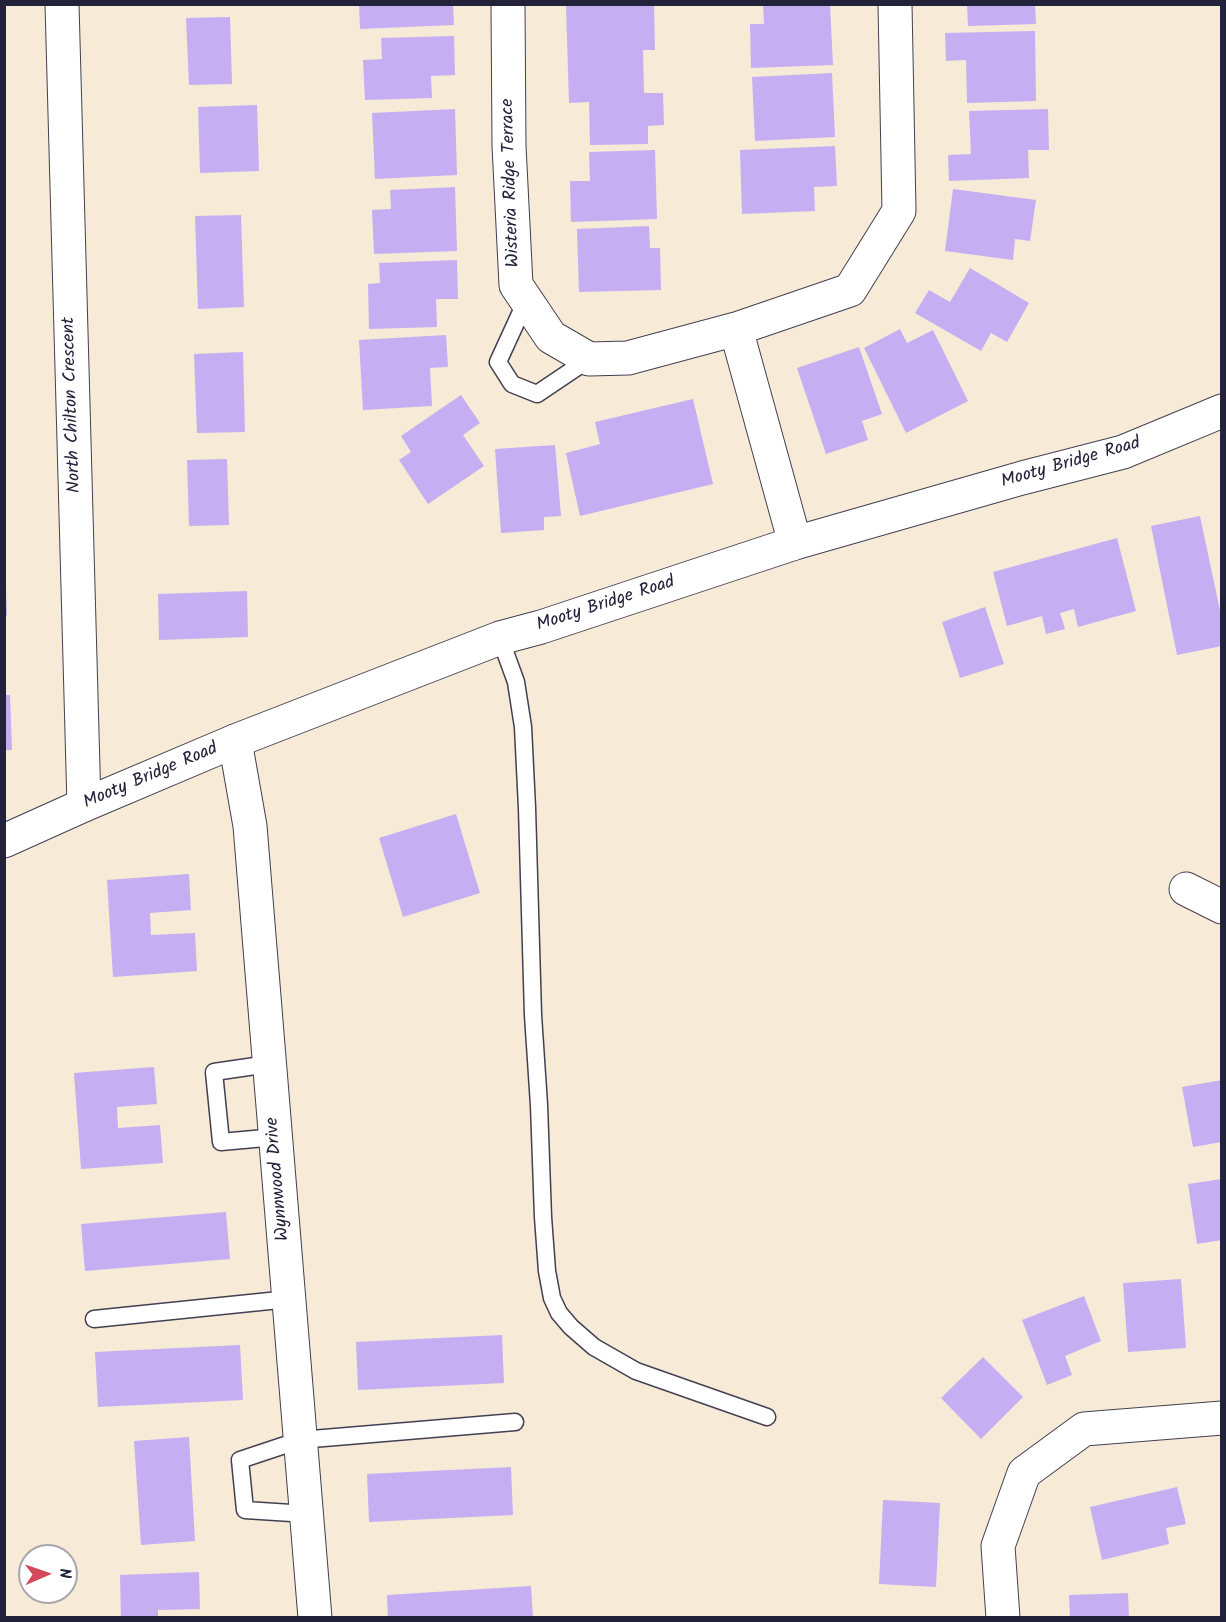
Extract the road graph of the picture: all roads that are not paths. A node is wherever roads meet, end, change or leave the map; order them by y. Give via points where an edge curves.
1 (62, 4) edge
2 (508, 4) edge
3 (895, 4) edge
4 (526, 301) junction
5 (736, 329) junction
6 (589, 359) junction
7 (1221, 411) edge
8 (795, 543) junction
9 (500, 638) junction
10 (236, 741) junction
11 (84, 805) junction
12 (4, 841) edge
13 (1186, 889) dead end
14 (1221, 907) edge
15 (269, 1064) junction
16 (276, 1137) junction
17 (289, 1299) junction
18 (94, 1319) dead end
19 (767, 1417) dead end
20 (1221, 1418) edge
21 (515, 1422) dead end
22 (300, 1440) junction
23 (307, 1514) junction
24 (315, 1617) edge
25 (1003, 1617) edge

1 - 11 street, North Chilton Crescent
2 - 4 street, Wisteria Ridge Terrace via 509,146 516,285
3 - 5 street via 899,212 850,290
4 - 6 street, Wisteria Ridge Terrace via 551,337
4 - 6 lane via 498,362 512,384 537,394
5 - 6 street via 628,358
5 - 8 street
7 - 8 street, Mooty Bridge Road via 1123,452
8 - 9 street, Mooty Bridge Road
9 - 10 street, Mooty Bridge Road
9 - 19 lane via 516,682 523,727 543,1217 552,1298 559,1313 594,1347 636,1371
10 - 11 street, Mooty Bridge Road
10 - 15 street, Wynnwood Drive via 250,826
11 - 12 street, Mooty Bridge Road
13 - 14 street
15 - 16 street, Wynnwood Drive
15 - 16 lane via 214,1072 221,1142
16 - 17 street, Wynnwood Drive
17 - 18 lane
17 - 22 street, Wynnwood Drive
20 - 25 street via 1084,1430 1024,1473 999,1546
21 - 22 lane
22 - 23 street, Wynnwood Drive
22 - 23 lane via 240,1460 245,1510
23 - 24 street, Wynnwood Drive

